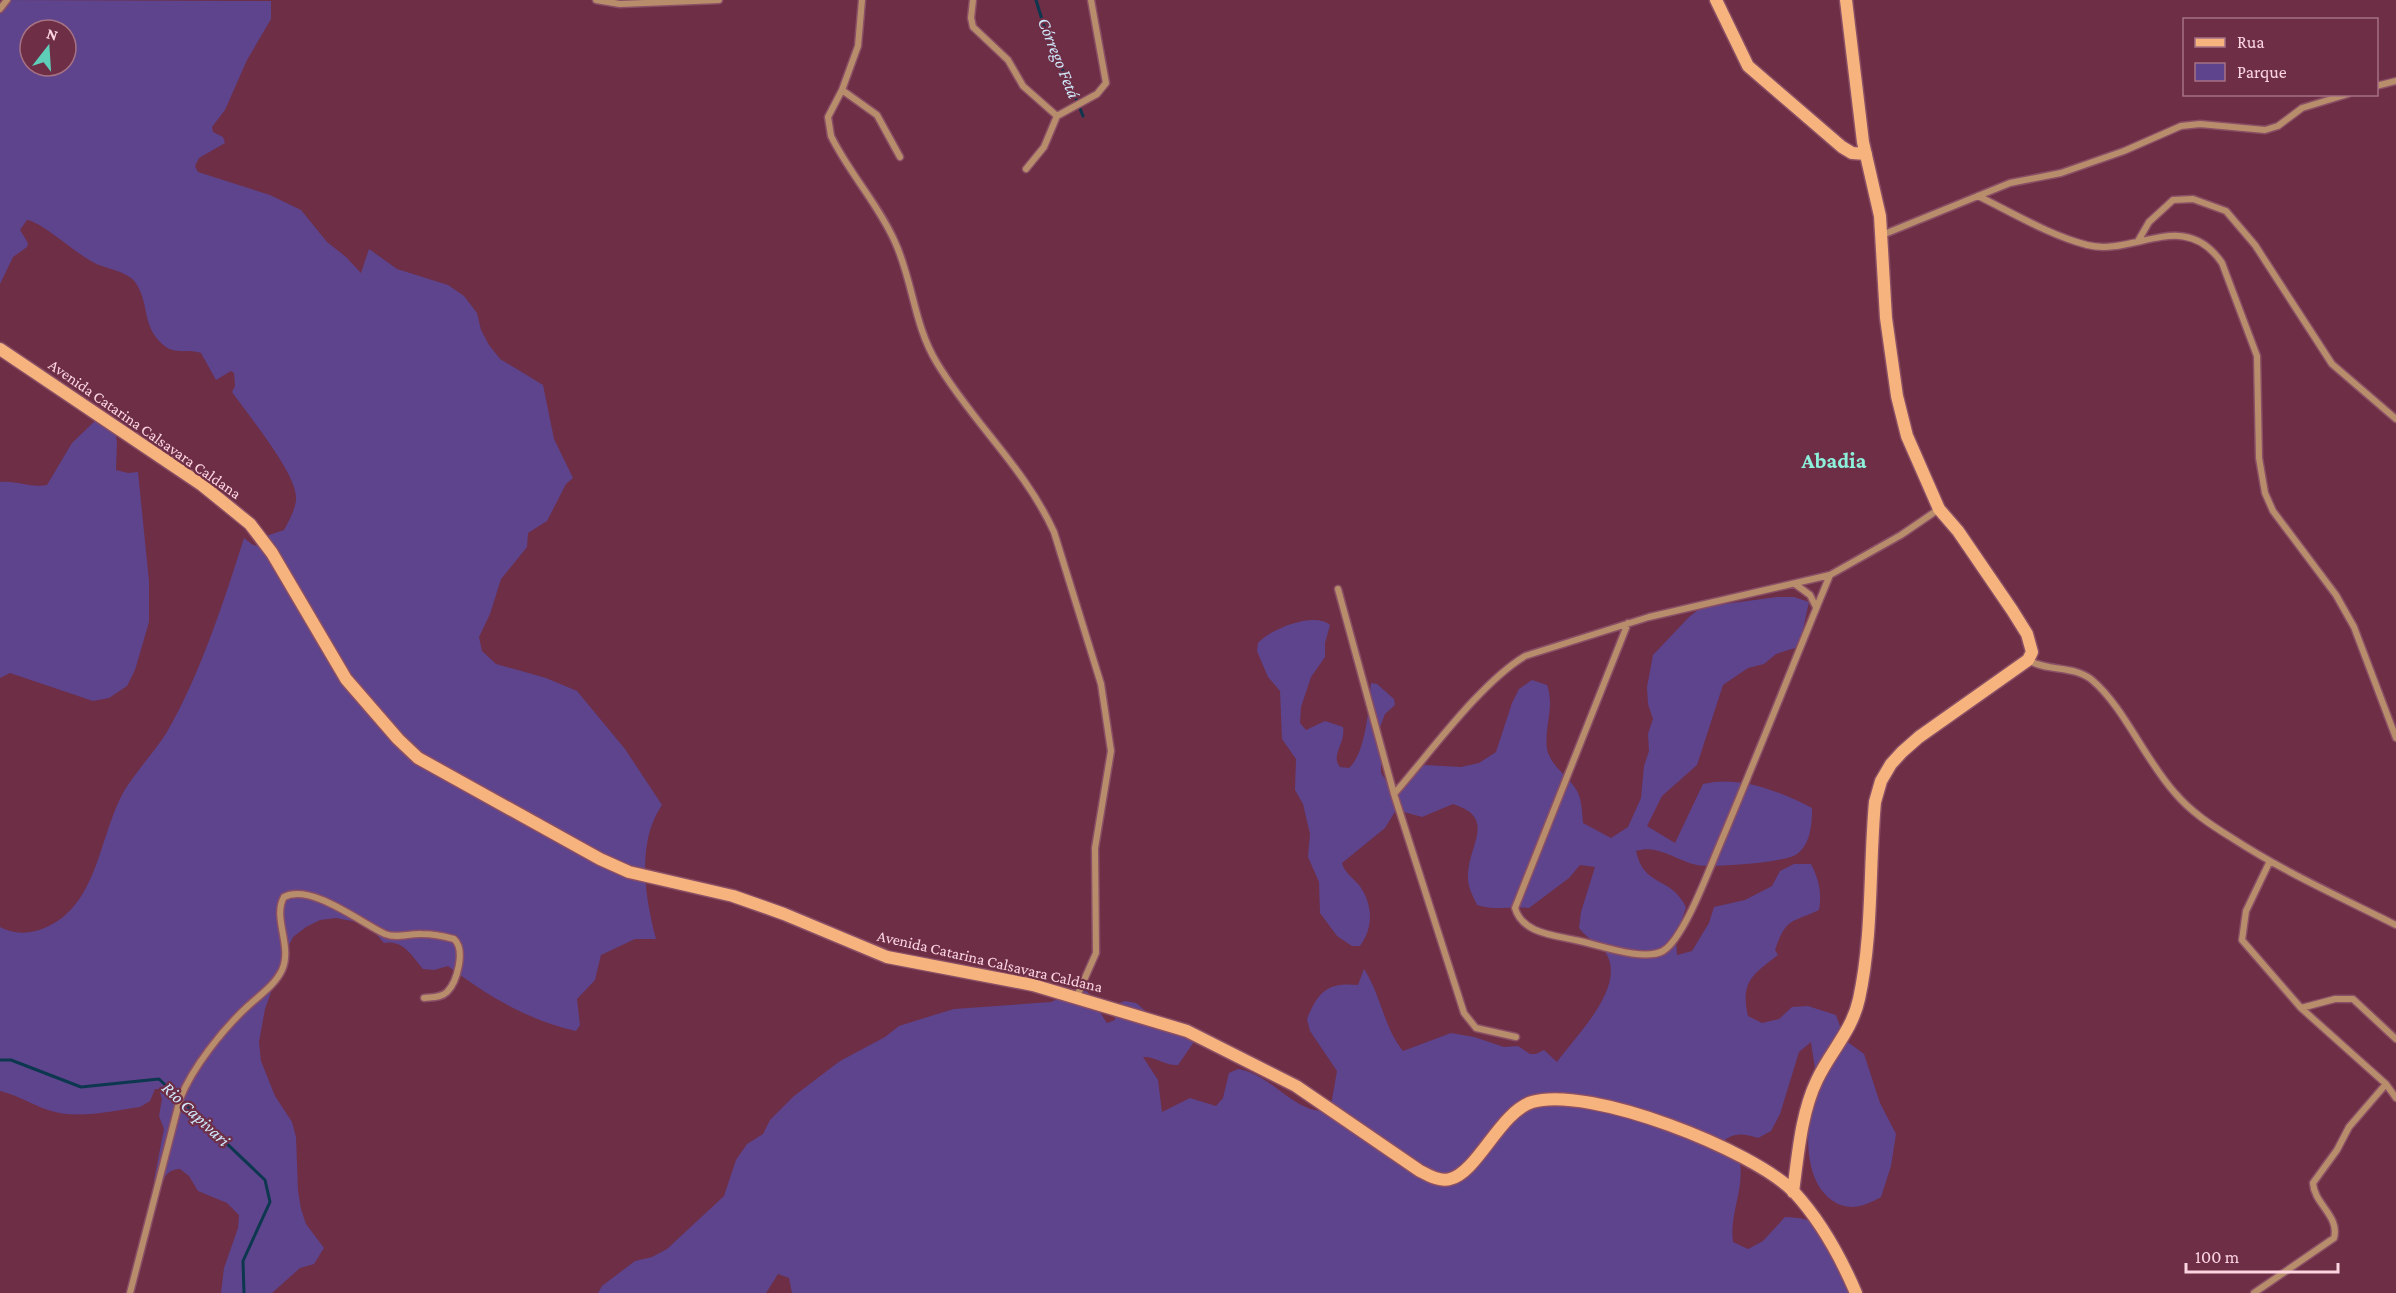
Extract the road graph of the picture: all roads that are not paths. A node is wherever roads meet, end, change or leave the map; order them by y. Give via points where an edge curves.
1 (7, 0) edge
2 (596, 0) edge
3 (719, 0) edge
4 (862, 0) edge
5 (973, 0) edge
6 (1090, 0) edge
7 (1716, 0) edge
8 (1846, 0) edge
9 (0, 9) edge
10 (2396, 81) edge
11 (2378, 86) edge
12 (843, 90) junction
13 (2341, 96) edge
14 (1057, 116) junction
15 (1832, 139) junction
16 (1863, 142) junction
17 (1866, 154) junction
18 (900, 157) dead end
19 (1026, 169) dead end
20 (1978, 196) junction
21 (1882, 235) junction
22 (2138, 241) junction
23 (0, 349) edge
24 (2396, 419) edge
25 (1939, 509) junction
26 (1830, 574) junction
27 (1795, 584) junction
28 (1338, 589) dead end
29 (1816, 608) junction
30 (1628, 623) junction
31 (2028, 660) junction
32 (2396, 738) edge
33 (1394, 794) junction
34 (2269, 863) junction
35 (2396, 925) edge
36 (1077, 996) junction
37 (424, 998) dead end
38 (2301, 1008) junction
39 (1516, 1036) dead end
40 (2396, 1039) edge
41 (2386, 1083) junction
42 (2396, 1098) edge
43 (1793, 1192) junction
44 (130, 1293) edge
45 (1856, 1293) edge
46 (2254, 1293) edge

1 - 9 street
2 - 3 street via 620,4
4 - 12 street via 858,46
5 - 14 street via 973,27 1008,60 1023,86
6 - 14 street via 1106,83 1097,94
7 - 15 street via 1748,66
8 - 16 street
10 - 11 street
12 - 18 street via 877,115
12 - 36 street via 828,117 831,136 895,240 921,329 935,360 1043,509 1054,532 1101,684 1111,751 1095,848 1096,953
13 - 20 street via 2302,108 2278,126 2265,130 2181,126 2061,173 2010,183
14 - 19 street via 1044,147
15 - 16 street
15 - 17 street via 1852,153
16 - 17 street
17 - 21 street
20 - 21 street
20 - 22 street via 2086,245 2119,247
21 - 25 street via 1886,318 1897,396 1916,460
22 - 24 street via 2150,222 2173,200 2193,199 2226,210 2255,245 2332,364
22 - 32 street via 2164,235 2186,238 2214,252 2222,263 2257,356 2259,458 2265,493 2273,512 2336,595 2354,627
23 - 36 street, Avenida Catarina Calsavara Caldana via 202,485 250,524 272,553 346,679 418,758 454,780 629,872 733,896 887,957
25 - 26 street via 1901,536
25 - 31 street via 2027,634 2032,645
26 - 27 street
26 - 29 street
27 - 29 street via 1810,595
27 - 30 street
28 - 33 street
29 - 30 street via 1701,888 1671,944 1655,954 1636,954 1543,933 1527,926 1515,908
30 - 33 street via 1525,656 1507,667
31 - 34 street via 2041,667 2082,673 2092,680 2107,694 2175,794 2201,819
31 - 43 street via 1919,737 1891,764 1881,781 1875,802 1865,960 1858,1001 1846,1034 1811,1094
33 - 39 street via 1464,1013 1476,1028
34 - 35 street
34 - 38 street via 2246,911 2242,940
36 - 43 street, Avenida Catarina Calsavara Caldana via 1186,1031 1247,1059 1296,1086 1433,1177 1448,1180 1461,1173 1521,1107 1558,1100 1653,1118 1760,1167
37 - 44 street via 438,997 449,989 459,961 459,947 454,939 422,934 395,937 322,900 305,895 284,897 280,910 286,941 284,966 279,977 246,1007 187,1080
38 - 40 street via 2335,999 2353,999
38 - 41 street
41 - 42 street
41 - 46 street via 2349,1127 2313,1183 2315,1194 2334,1222 2334,1238
43 - 45 street via 1822,1230

